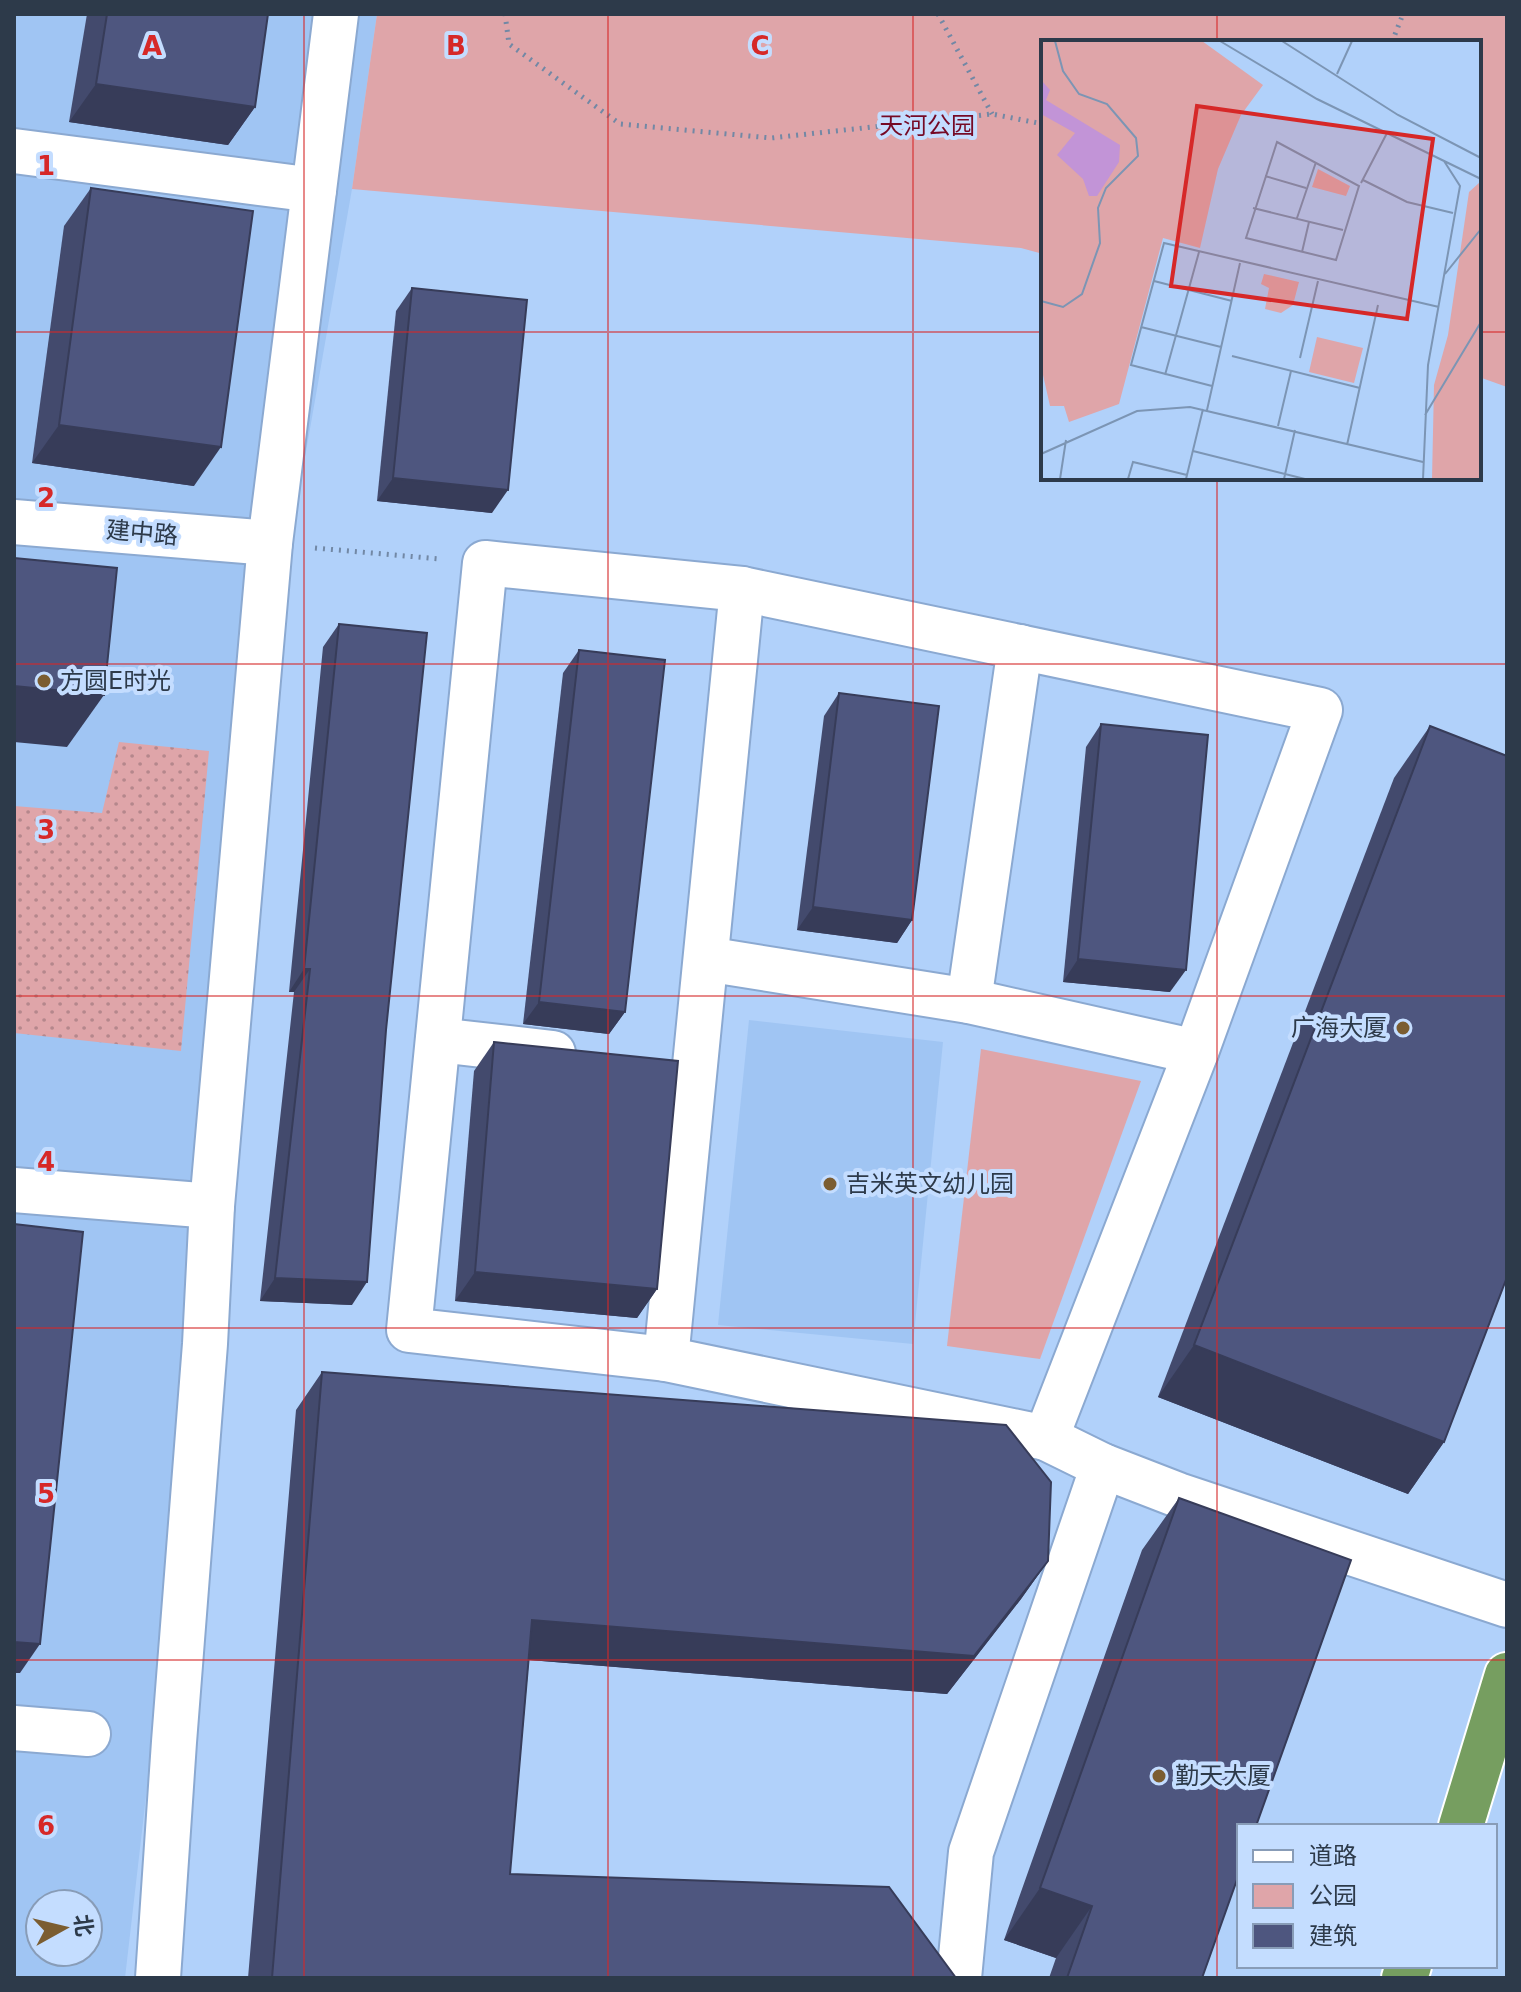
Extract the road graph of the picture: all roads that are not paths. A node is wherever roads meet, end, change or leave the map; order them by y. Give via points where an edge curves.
1 (336, 14) edge
2 (14, 151) edge
3 (314, 190) junction
4 (14, 522) edge
5 (270, 543) junction
6 (742, 589) junction
7 (1020, 647) junction
8 (706, 959) junction
9 (969, 1001) junction
10 (438, 1040) junction
11 (1196, 1052) junction
12 (589, 1057) edge
13 (649, 1064) edge
14 (695, 1069) junction
15 (14, 1190) edge
16 (212, 1206) junction
17 (666, 1359) junction
18 (1046, 1438) junction
19 (1103, 1466) junction
20 (1507, 1605) edge
21 (1507, 1675) edge
22 (14, 1728) edge
23 (88, 1734) dead end
24 (1462, 1824) edge
25 (158, 1978) edge
26 (959, 1978) edge

1 - 3 street
2 - 3 street
3 - 5 street
4 - 5 street, 建中路
5 - 16 street
6 - 7 street
6 - 8 street
6 - 10 street via 485,563
7 - 9 street
7 - 11 street via 1320,710
8 - 9 street
8 - 14 street
9 - 11 street
10 - 12 street
10 - 17 street via 409,1330
11 - 18 street
13 - 14 street
14 - 17 street
15 - 16 street
16 - 25 street
17 - 18 street
18 - 19 street
19 - 20 street
19 - 26 street via 971,1852
21 - 24 highway
22 - 23 street

